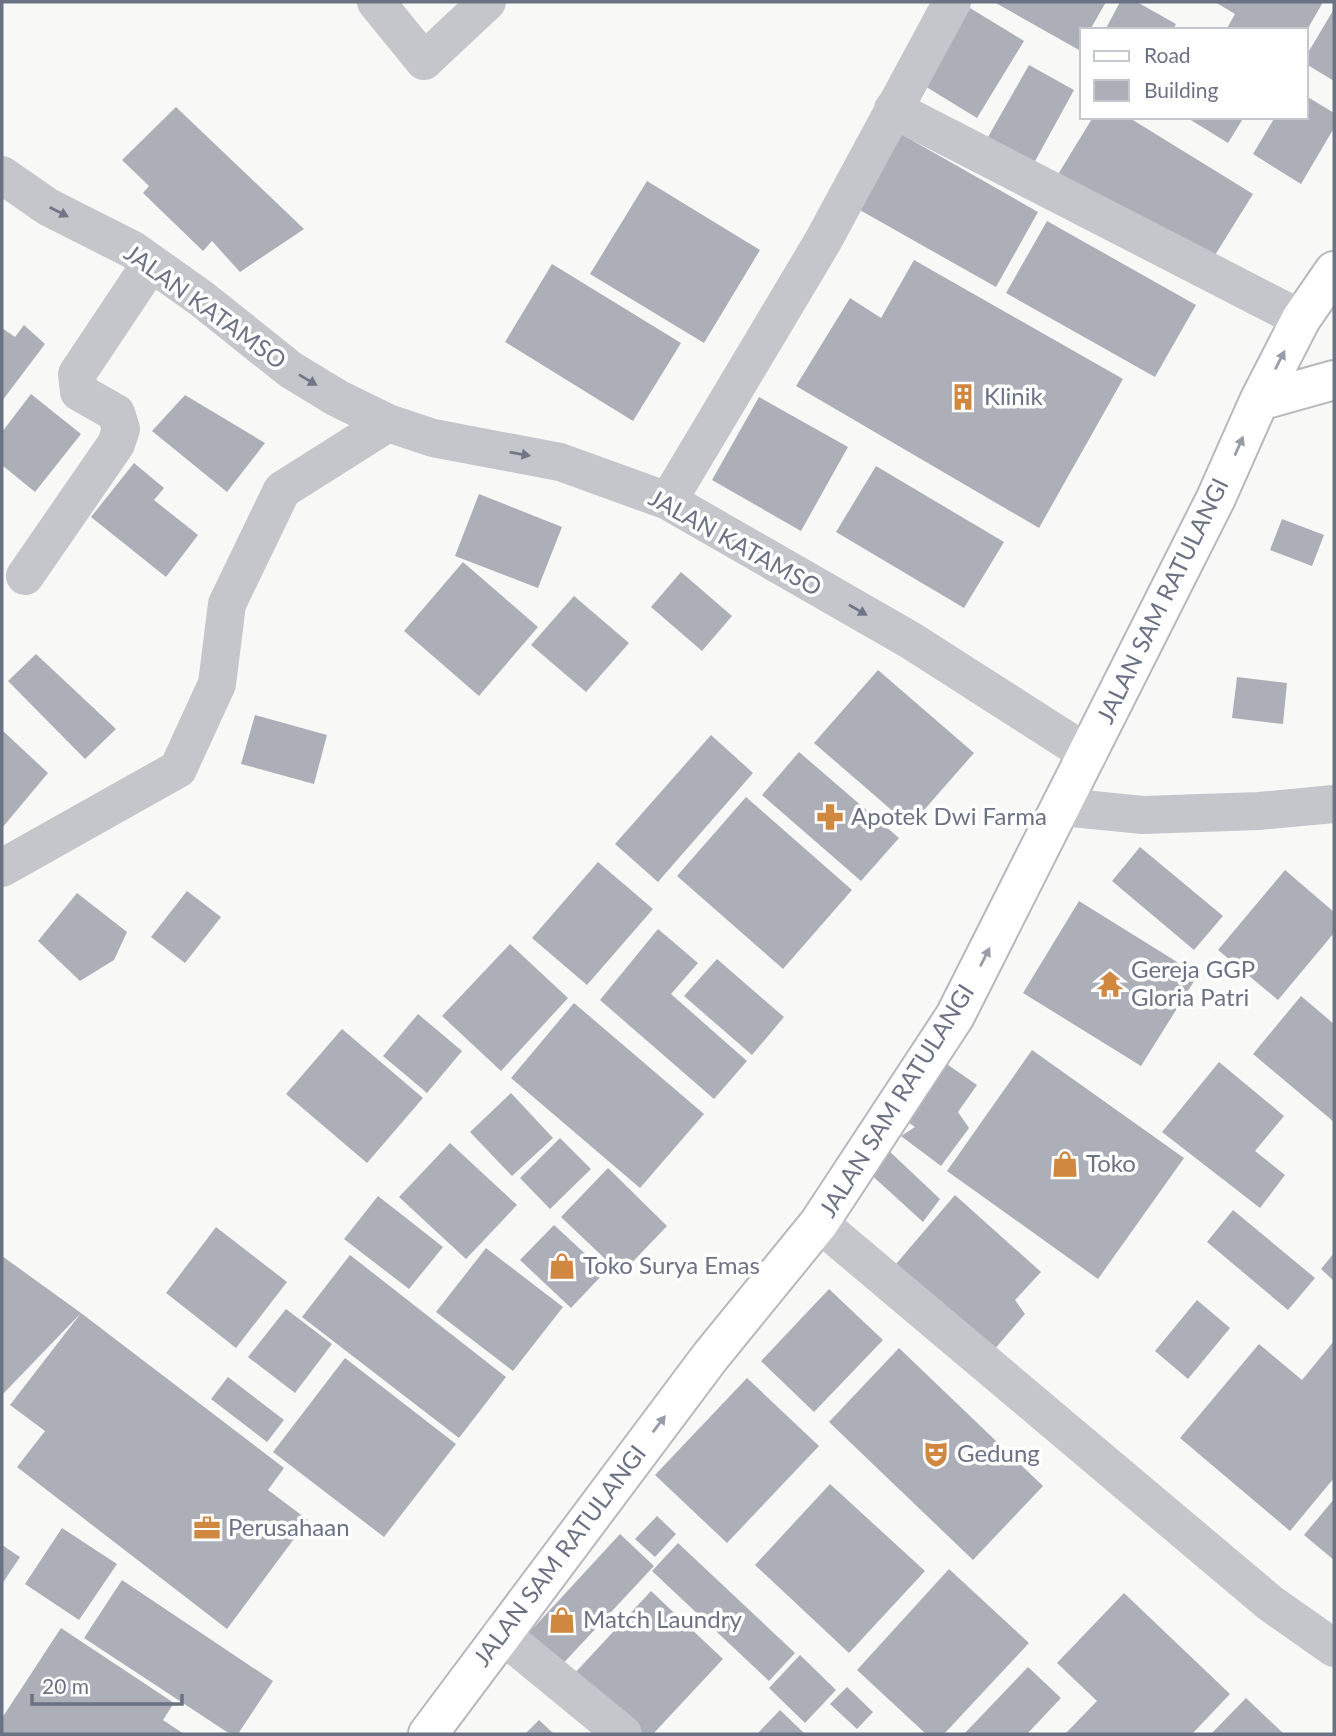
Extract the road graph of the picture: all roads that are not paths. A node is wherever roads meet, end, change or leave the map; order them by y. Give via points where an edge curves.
1 (376, 2) edge
2 (487, 2) edge
3 (952, 2) edge
4 (893, 109) junction
5 (2, 175) edge
6 (151, 263) junction
7 (1334, 271) edge
8 (1301, 319) junction
9 (1334, 380) edge
10 (1259, 401) junction
11 (388, 423) junction
12 (668, 501) junction
13 (25, 576) dead end
14 (1088, 754) junction
15 (1334, 804) edge
16 (1062, 807) junction
17 (2, 868) edge
18 (819, 1223) junction
19 (501, 1634) junction
20 (1334, 1648) edge
21 (428, 1734) edge
22 (623, 1734) edge

1 - 2 street via 424,61
3 - 4 street
4 - 8 street
4 - 12 street via 823,242
5 -> 6 street, JALAN KATAMSO
6 -> 11 street, JALAN KATAMSO via 291,370
6 - 13 street via 77,374 79,392 116,413 121,429 116,444
7 - 8 main road, JALAN SAM RATULANGI
10 -> 8 main road, JALAN SAM RATULANGI
9 - 10 main road
14 -> 10 main road, JALAN SAM RATULANGI via 1216,498
11 -> 12 street, JALAN KATAMSO via 433,438 560,461
11 - 17 street via 282,490 227,604 217,684 178,769
12 -> 14 street, JALAN KATAMSO via 910,640
14 - 16 main road, JALAN SAM RATULANGI
15 - 16 street via 1143,815
18 -> 16 main road, JALAN SAM RATULANGI via 955,1016
19 -> 18 main road, JALAN SAM RATULANGI via 710,1357
18 - 20 street via 1270,1603
19 - 21 main road, JALAN SAM RATULANGI
19 - 22 street

